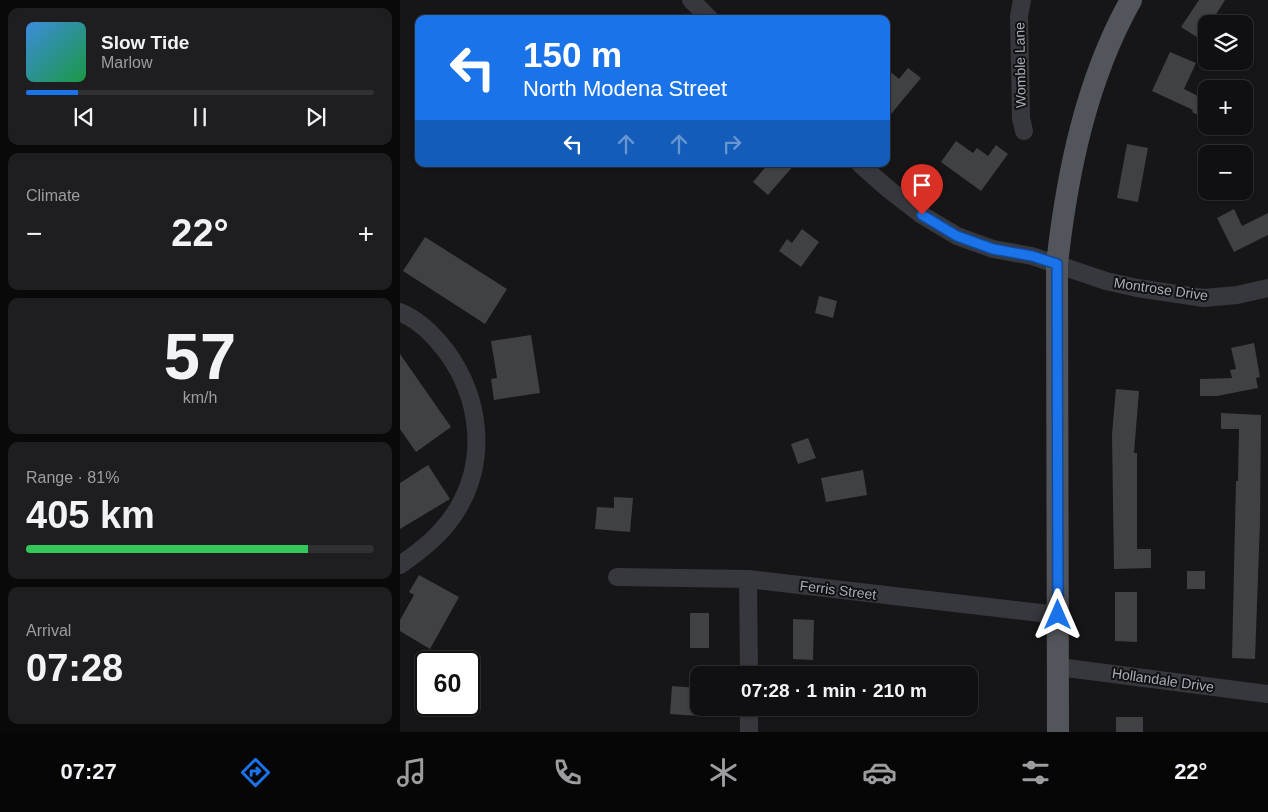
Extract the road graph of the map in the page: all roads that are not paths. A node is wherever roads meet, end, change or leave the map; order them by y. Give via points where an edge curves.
1 (691, 0) edge
2 (1022, 0) edge
3 (1131, 0) edge
4 (706, 15) edge
5 (1024, 131) dead end
6 (863, 167) edge
7 (1057, 264) junction
8 (1268, 288) edge
9 (400, 312) edge
10 (400, 565) edge
11 (617, 577) dead end
12 (748, 579) junction
13 (1058, 615) junction
14 (749, 666) edge
15 (1059, 666) junction
16 (1268, 694) edge
17 (749, 716) edge
18 (749, 732) edge
19 (1058, 732) edge

1 - 4 street
2 - 5 street, Womble Lane via 1019,16
3 - 7 main road via 1094,85 1071,168
6 - 7 street, Montrose Drive via 922,215 957,236 993,249
7 - 8 street, Montrose Drive via 1106,281 1204,298
7 - 13 main road
9 - 10 street via 412,317 437,340 458,368 471,399 476,459 459,508 442,531
11 - 12 street, Ferris Street
12 - 13 street, Ferris Street
12 - 14 street
13 - 15 main road
15 - 16 street, Hollandale Drive
15 - 19 main road
17 - 18 street

